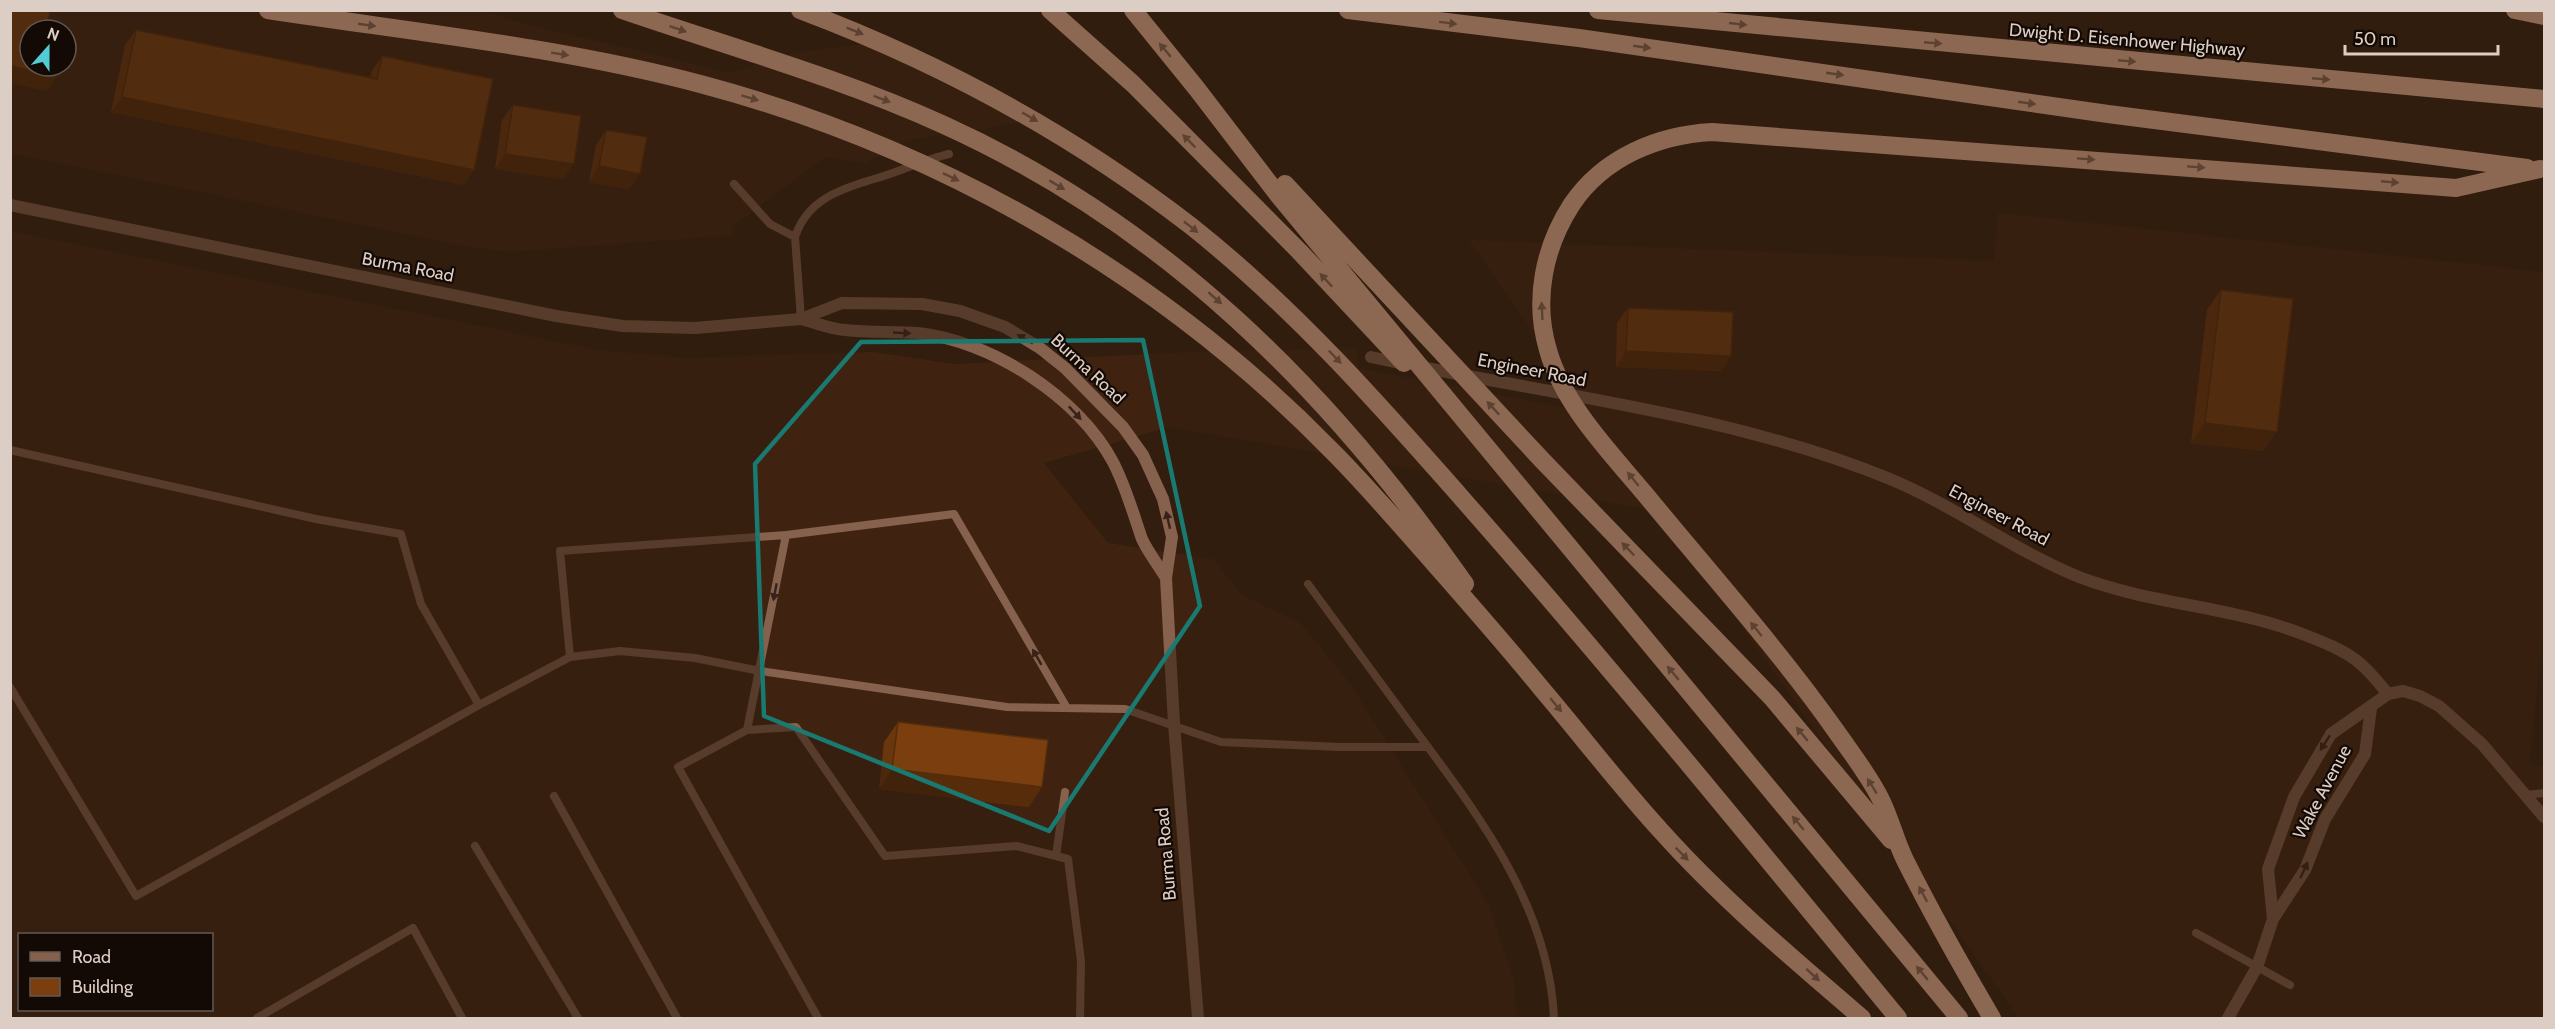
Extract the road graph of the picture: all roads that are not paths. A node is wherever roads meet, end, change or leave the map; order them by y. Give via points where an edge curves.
1 (268, 10) edge
2 (622, 10) edge
3 (800, 10) edge
4 (1050, 10) edge
5 (1133, 10) edge
6 (1348, 10) edge
7 (1599, 10) edge
8 (2515, 10) edge
9 (2544, 16) edge
10 (1197, 88) junction
11 (2544, 99) edge
12 (949, 154) dead end
13 (2542, 170) edge
14 (734, 184) dead end
15 (10, 205) edge
16 (795, 237) junction
17 (801, 319) junction
18 (1371, 357) dead end
19 (10, 450) edge
20 (1537, 508) junction
21 (786, 535) junction
22 (1166, 578) junction
23 (1308, 584) dead end
24 (570, 657) junction
25 (1519, 660) junction
26 (760, 671) junction
27 (10, 687) edge
28 (2388, 694) junction
29 (479, 705) junction
30 (1067, 708) junction
31 (2371, 708) junction
32 (1174, 724) junction
33 (747, 730) junction
34 (1428, 747) junction
35 (1065, 792) dead end
36 (2544, 793) edge
37 (2526, 795) junction
38 (554, 796) dead end
39 (2544, 817) edge
40 (475, 846) dead end
41 (1056, 856) junction
42 (1904, 858) junction
43 (2273, 920) junction
44 (2196, 933) dead end
45 (2257, 967) junction
46 (2290, 985) dead end
47 (258, 1018) edge
48 (462, 1018) edge
49 (578, 1018) edge
50 (677, 1018) edge
51 (818, 1018) edge
52 (1080, 1018) edge
53 (1198, 1018) edge
54 (1554, 1018) edge
55 (1862, 1018) edge
56 (1898, 1018) edge
57 (1959, 1018) edge
58 (1992, 1018) edge
59 (2228, 1018) edge

1 -> 25 highway via 573,56 704,85 862,138 993,198 1144,291 1274,395 1347,465
2 -> 25 highway via 832,81 934,121 1020,163 1130,231 1233,314 1327,410 1443,552
3 -> 56 highway via 933,66 1042,124 1145,192 1259,283 1355,378 1548,596
20 -> 4 highway via 1299,251 1133,84
10 -> 5 highway
6 -> 13 highway
7 -> 11 highway, Dwight D. Eisenhower Highway
8 - 9 highway
10 - 20 highway via 1279,196
42 -> 10 highway via 1772,698 1405,315
12 - 16 lane via 829,195 807,213
42 -> 13 highway via 1881,800 1837,732 1613,455 1563,387 1543,332 1541,291 1556,232 1576,199 1616,161 1664,139 1712,132 2456,188
14 - 16 lane via 770,224
15 - 17 street, Burma Road via 596,323 694,328
16 - 17 lane
17 -> 22 street, Burma Road via 844,330 919,333 954,340 986,351 1061,399 1113,461 1143,541
22 -> 17 street, Burma Road via 1172,537 1163,500 1143,455 1096,398 1040,348 1005,327 922,304 842,303
18 - 28 street, Engineer Road via 1707,423 1792,445 1890,479 2079,577 2125,592 2250,617 2332,646 2355,659
19 - 29 lane via 316,519 401,534 421,604
57 -> 20 highway
21 - 24 lane via 560,551
21 -> 26 lane
30 -> 21 lane via 954,514
22 - 32 street, Burma Road
23 - 34 lane
24 - 26 lane via 620,651 694,658
24 - 29 lane
25 -> 55 highway via 1650,819 1750,919
26 - 30 lane via 1007,707
26 - 33 lane
27 - 29 lane via 136,896
28 - 31 street, Wake Avenue
28 - 37 street via 2403,691 2439,706 2482,744
30 - 32 lane via 1125,709
43 -> 31 street, Wake Avenue via 2306,870 2325,819 2365,754
31 -> 43 street, Wake Avenue via 2331,734 2294,797 2268,869
32 - 34 lane via 1221,742
32 - 53 street, Burma Road
33 - 41 lane via 796,727 885,856 1016,846
33 - 51 lane via 678,767
34 - 54 lane via 1497,846 1524,897 1542,946 1553,993
35 - 41 lane
36 - 37 lane
37 - 39 street
38 - 50 lane
40 - 49 lane
41 - 52 lane via 1068,859 1082,961
58 -> 42 highway
43 - 45 street, Wake Avenue
44 - 45 lane
45 - 46 lane
45 - 59 street, Wake Avenue
47 - 48 lane via 413,928

